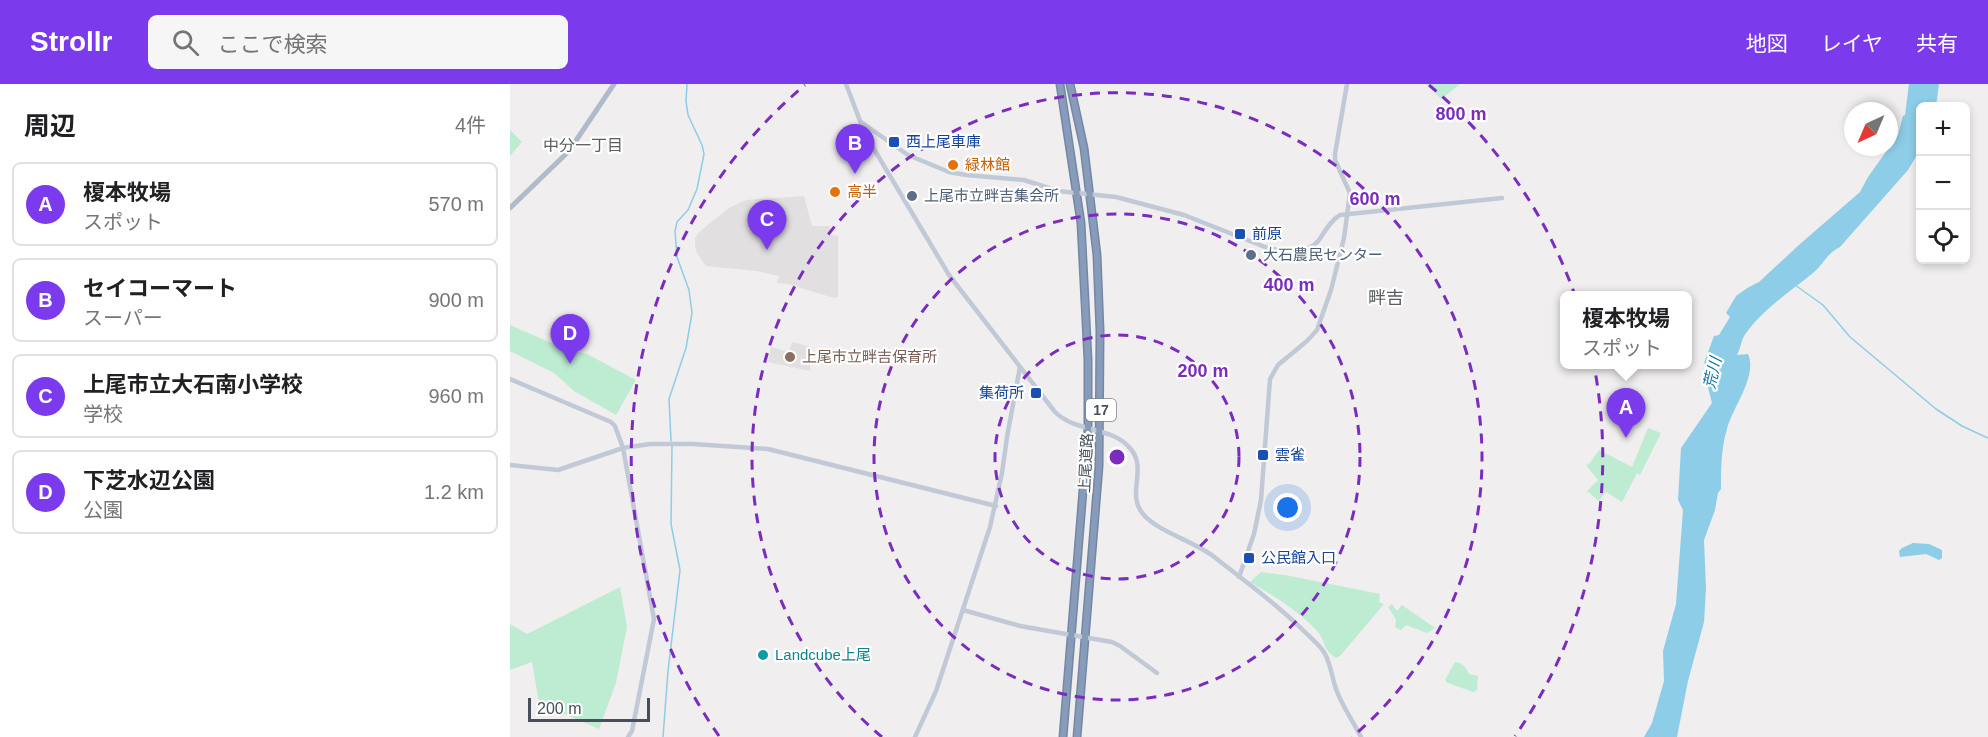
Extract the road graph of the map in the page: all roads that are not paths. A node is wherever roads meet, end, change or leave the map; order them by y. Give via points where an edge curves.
1 (615, 84) edge
2 (846, 84) edge
3 (1060, 84) edge
4 (1070, 84) edge
5 (1347, 84) edge
6 (861, 122) junction
7 (1077, 193) junction
8 (1089, 193) junction
9 (1502, 198) dead end
10 (510, 208) edge
11 (1347, 215) junction
12 (1020, 368) junction
13 (510, 379) edge
14 (1088, 429) junction
15 (1100, 433) junction
16 (623, 448) junction
17 (510, 465) edge
18 (996, 506) junction
19 (1239, 577) junction
20 (963, 610) junction
21 (1071, 635) junction
22 (1086, 637) junction
23 (1156, 673) dead end
24 (628, 737) edge
25 (915, 737) edge
26 (1063, 737) edge
27 (1077, 737) edge
28 (1361, 737) edge

1 - 10 main road via 569,151
2 - 6 street
3 - 7 highway, 上尾道路 / 17
4 - 8 highway, 上尾道路 / 17
5 - 11 street via 1335,148 1335,160 1349,189
6 - 7 street via 908,155 949,172 1024,180
6 - 12 street via 873,149 949,275
7 - 8 street
7 - 14 highway, 上尾道路 / 17 via 1087,321
8 - 11 street via 1173,211 1285,251 1311,248 1337,216
8 - 15 highway, 上尾道路 / 17 via 1098,281
9 - 11 street
11 - 19 street via 1320,325 1278,365 1270,379 1261,500
12 - 14 street via 1061,418
12 - 18 street
13 - 16 street via 611,422
14 - 15 street
14 - 21 highway, 上尾道路 / 17
15 - 19 street via 1122,440 1132,450 1139,470 1136,496 1143,514 1203,549
15 - 22 highway, 上尾道路 / 17
16 - 17 street via 562,469
16 - 18 street via 693,444 768,449
16 - 24 street via 654,619
18 - 20 street
19 - 28 street via 1281,609 1325,653 1336,691
20 - 21 street
20 - 25 street via 936,691
21 - 22 street
21 - 26 highway, 上尾道路 / 17
22 - 23 street via 1120,646
22 - 27 highway, 上尾道路 / 17

